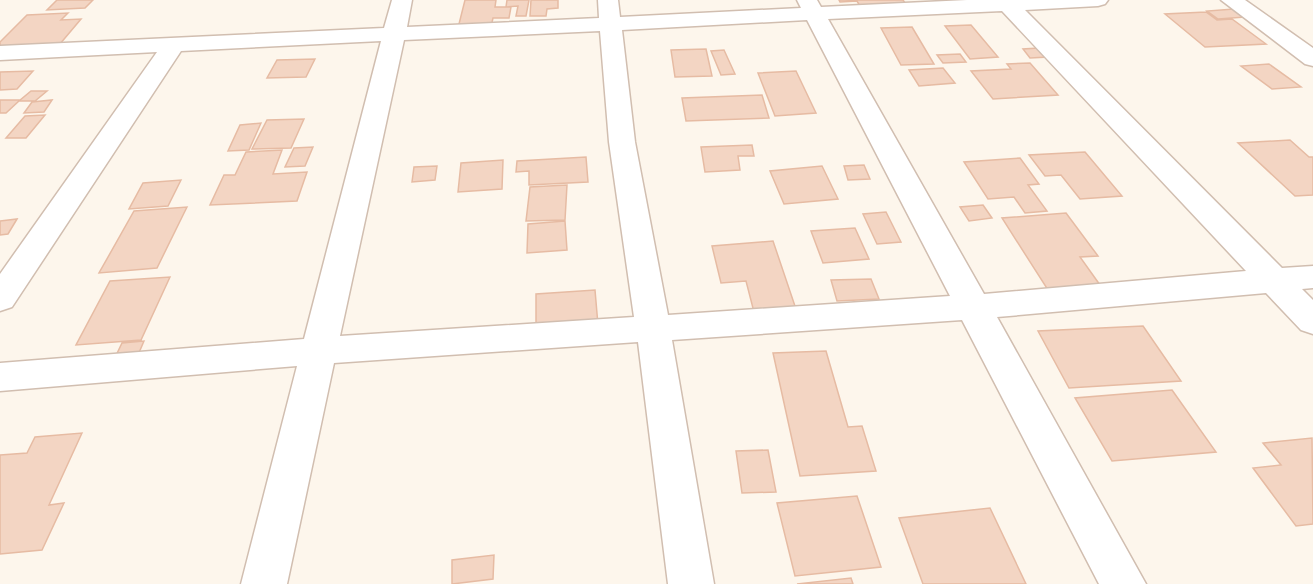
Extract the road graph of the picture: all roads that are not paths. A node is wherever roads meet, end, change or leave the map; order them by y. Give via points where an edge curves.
1 (402, 0) edge
2 (1098, 0) edge
3 (1231, 0) edge
4 (1005, 2) edge
5 (810, 6) edge
6 (610, 11) edge
7 (394, 33) junction
8 (175, 43) junction
9 (0, 53) edge
10 (1313, 59) edge
11 (1313, 277) edge
12 (1275, 280) junction
13 (0, 299) edge
14 (972, 307) junction
15 (1313, 321) edge
16 (654, 327) junction
17 (320, 351) junction
18 (0, 376) edge
19 (264, 584) edge
20 (691, 584) edge
21 (1123, 584) edge

1 - 7 street
2 - 4 street
3 - 10 street
4 - 5 street
4 - 12 street
5 - 6 street
5 - 14 street
6 - 7 street
6 - 16 street via 622,142
7 - 8 street
7 - 17 street
8 - 9 street
8 - 13 street
11 - 12 street
12 - 14 street
12 - 15 street
14 - 16 street
14 - 21 street
16 - 17 street
16 - 20 street
17 - 18 street
17 - 19 street

